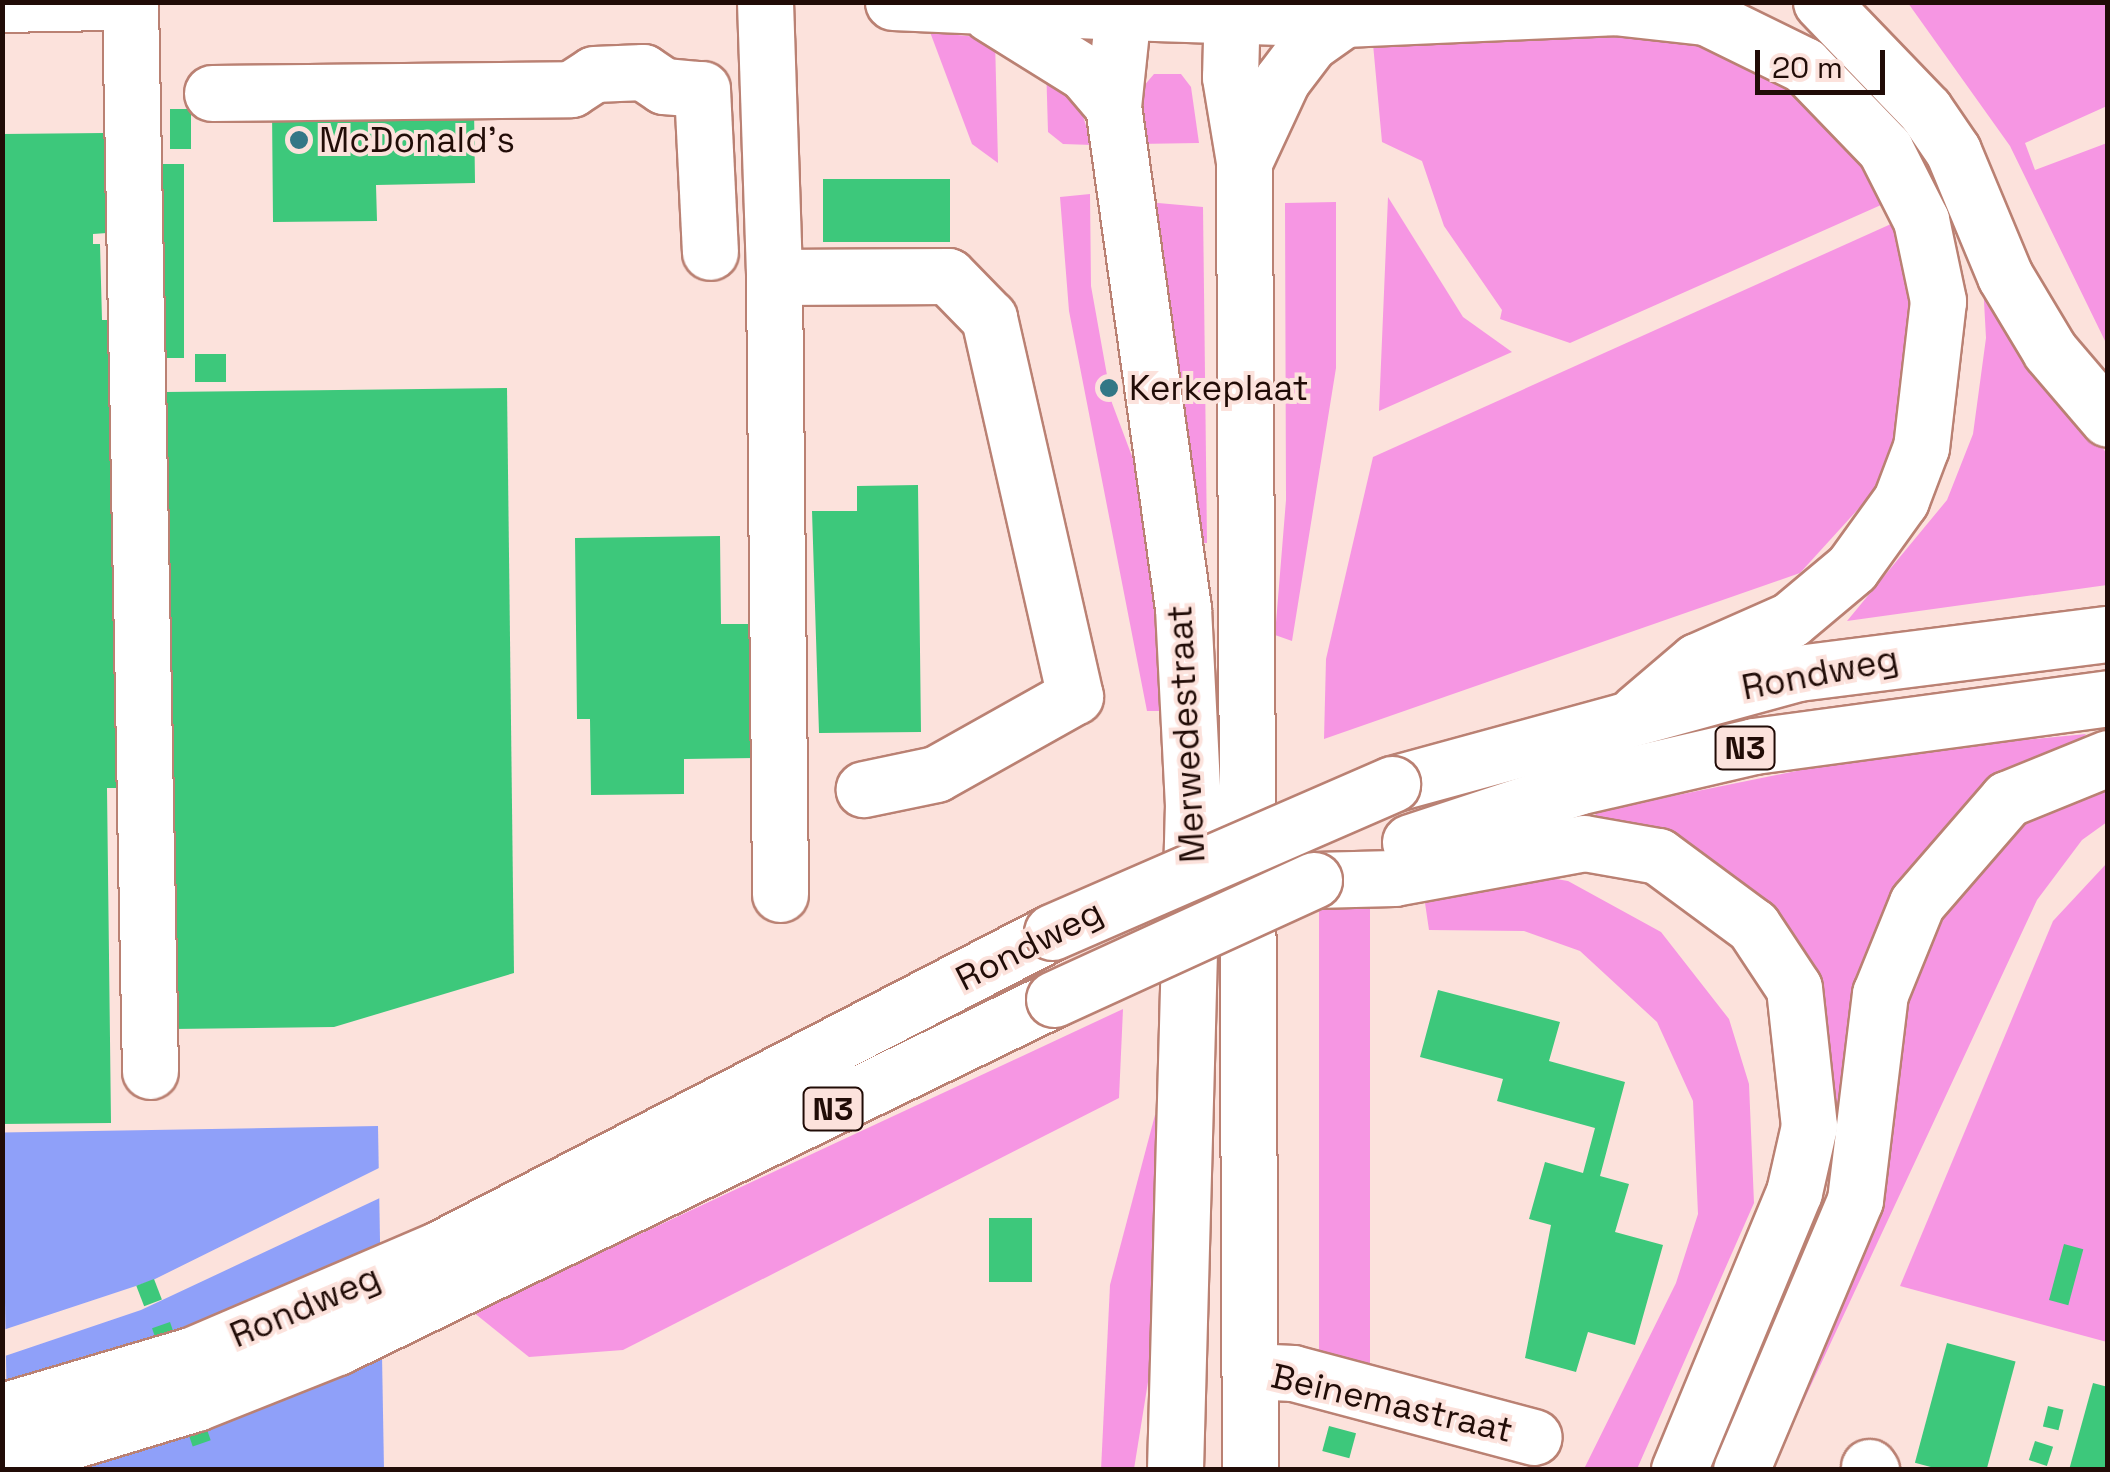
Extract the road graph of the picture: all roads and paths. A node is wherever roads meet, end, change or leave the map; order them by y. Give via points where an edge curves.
1 (102, 2) edge
2 (130, 2) edge
3 (765, 2) edge
4 (894, 2) edge
5 (1821, 2) edge
6 (2, 4) edge
7 (1124, 7) edge
8 (1232, 9) edge
9 (990, 14) junction
10 (1344, 19) junction
11 (212, 92) dead end
12 (1114, 106) junction
13 (1244, 162) junction
14 (710, 252) dead end
15 (774, 277) junction
16 (2108, 419) edge
17 (2108, 634) edge
18 (2108, 698) edge
19 (1636, 712) junction
20 (2108, 758) edge
21 (864, 790) dead end
22 (1393, 863) junction
23 (780, 894) dead end
24 (150, 1071) dead end
25 (449, 1270) junction
26 (1250, 1371) junction
27 (2, 1411) edge
28 (1534, 1437) dead end
29 (2, 1462) edge
30 (1176, 1470) edge
31 (1250, 1470) edge
32 (1678, 1470) edge
33 (1741, 1470) edge

1 - 6 main road
2 - 24 main road
3 - 15 main road
4 - 9 main road
5 - 16 main road via 1925,110 2005,276 2050,351
7 - 8 main road
7 - 9 main road
7 - 12 main road, Merwedestraat
8 - 10 main road, N3
8 - 13 main road, Merwedestraat
9 - 12 main road via 1085,73
10 - 13 main road via 1310,43 1282,80
10 - 19 main road, N3 via 1614,7 1706,18 1804,65 1885,149 1921,220 1938,301 1934,375 1901,500 1852,568 1790,620 1697,661
11 - 14 main road via 571,90 594,74 643,72 664,86 708,95
12 - 30 main road, Merwedestraat via 1183,608 1193,804
13 - 26 main road, Merwedestraat
15 - 21 main road via 948,276 989,318 1075,696 936,774
15 - 23 main road
17 - 19 main road, Rondweg / N3 via 1798,673
18 - 22 main road, Rondweg / N3 via 1754,746 1576,787
19 - 25 main road, Rondweg / N3, bridge via 1392,784 1052,932
20 - 33 main road via 2007,798 1916,902 1880,994 1855,1200
22 - 25 main road, Rondweg / N3, bridge via 1314,880
22 - 32 main road, N3 via 1584,842 1658,856 1752,926 1794,988 1809,1126 1798,1175 1777,1246
25 - 27 main road, Rondweg / N3
25 - 29 main road, Rondweg / N3 via 196,1403
26 - 28 main road, Beinemastraat
26 - 31 main road, Merwedestraat

